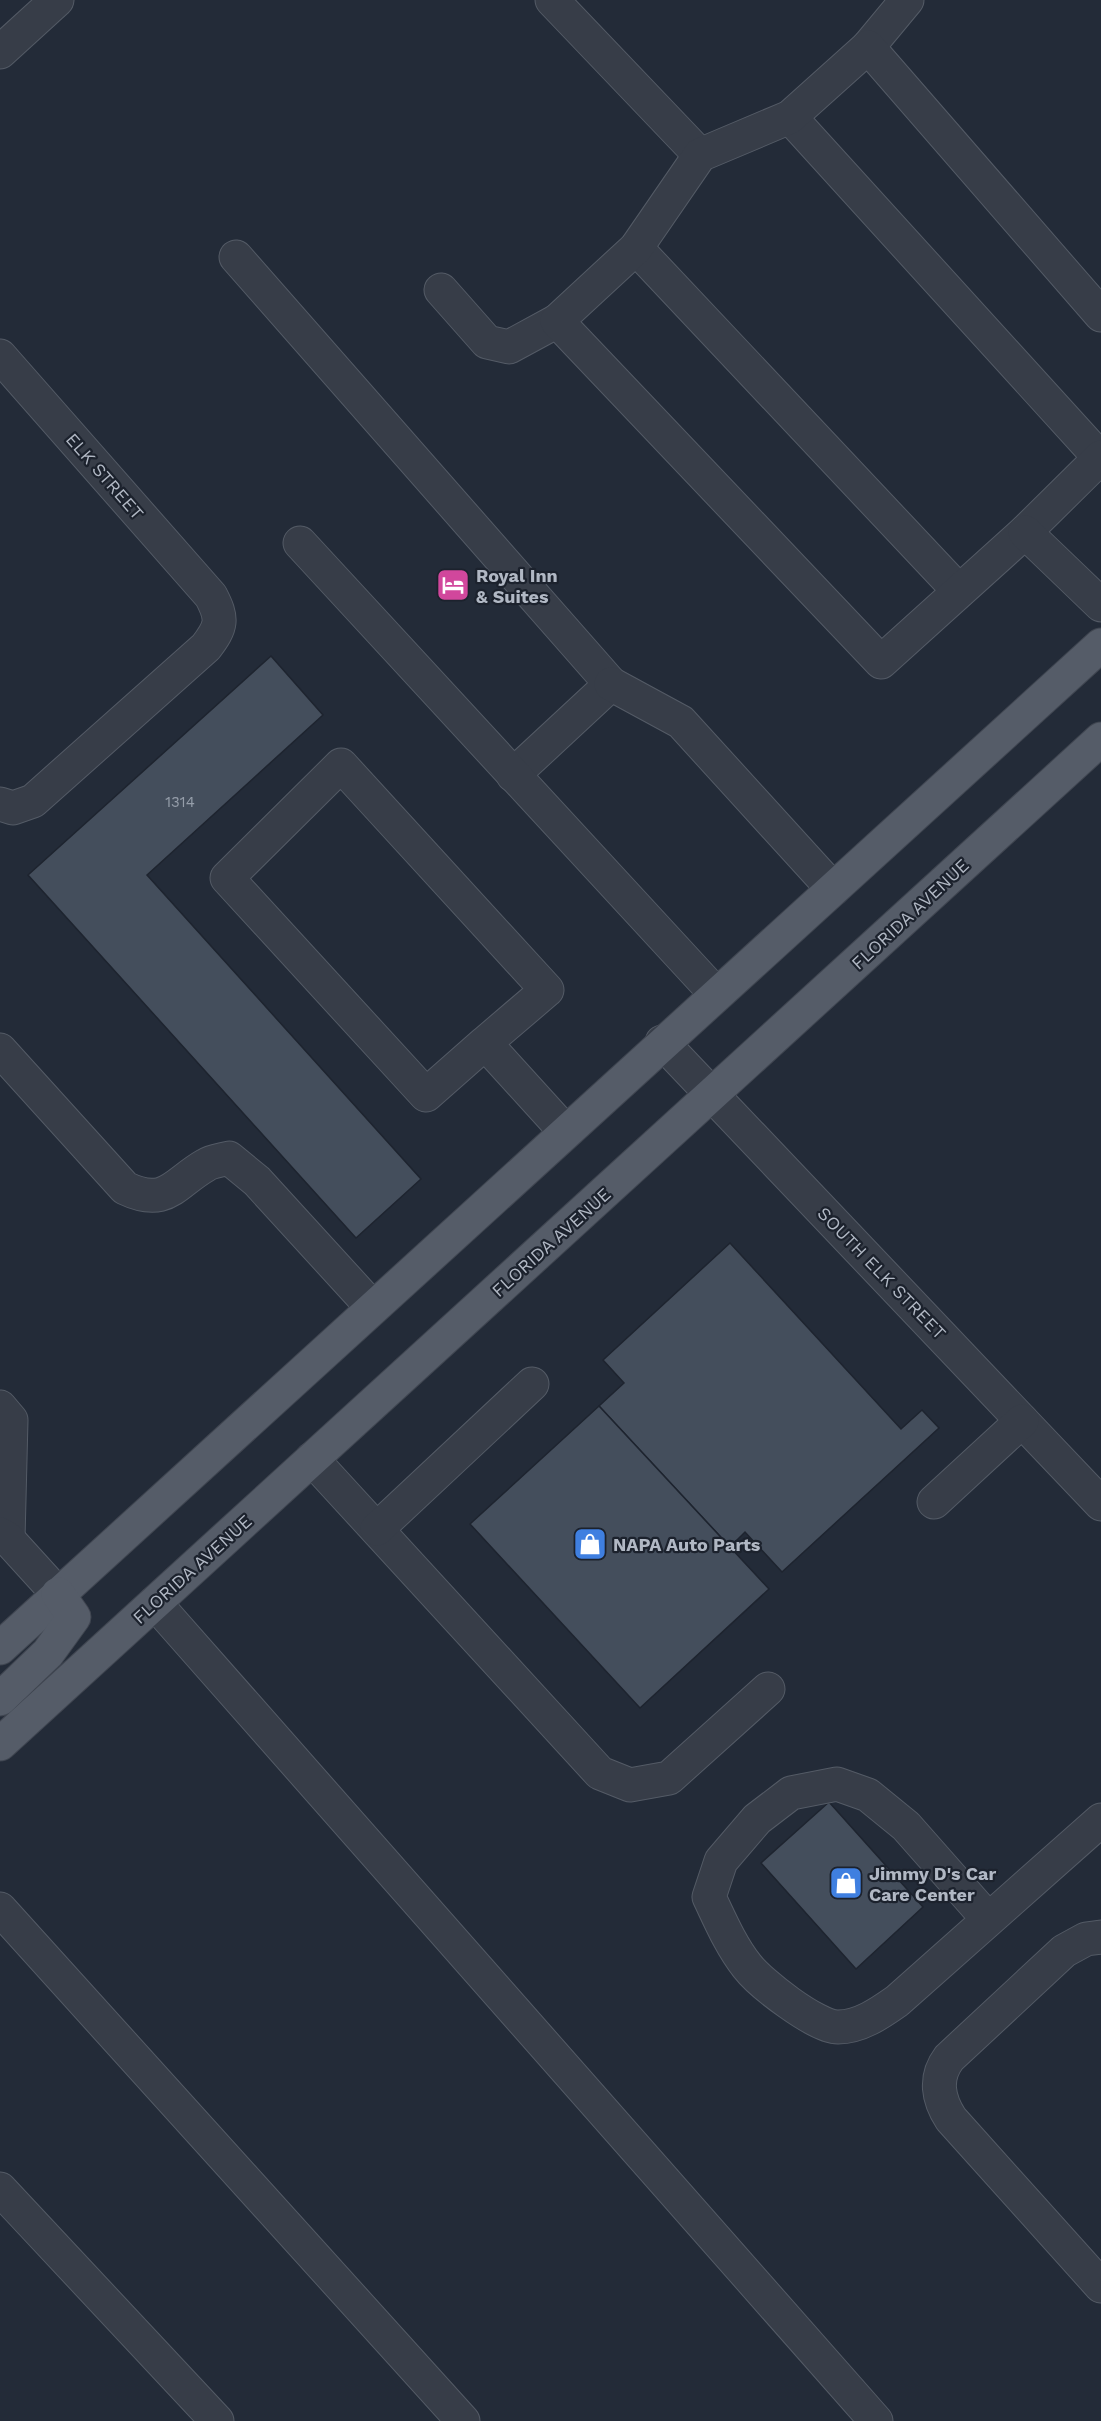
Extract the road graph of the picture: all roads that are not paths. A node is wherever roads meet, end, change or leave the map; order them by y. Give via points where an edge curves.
1 (57, 0) edge
2 (552, 0) edge
3 (907, 0) edge
4 (868, 47) junction
5 (0, 52) edge
6 (790, 117) junction
7 (700, 155) junction
8 (636, 248) junction
9 (236, 257) dead end
10 (441, 290) dead end
11 (1101, 315) edge
12 (557, 321) junction
13 (0, 356) edge
14 (1100, 457) edge
15 (1025, 532) junction
16 (300, 543) dead end
17 (959, 591) junction
18 (1101, 604) edge
19 (1101, 645) edge
20 (611, 684) junction
21 (1101, 739) edge
22 (513, 775) junction
23 (0, 804) edge
24 (833, 889) junction
25 (716, 994) junction
26 (662, 1042) junction
27 (485, 1043) junction
28 (0, 1050) edge
29 (712, 1095) junction
30 (564, 1131) junction
31 (372, 1307) junction
32 (532, 1384) dead end
33 (0, 1407) edge
34 (1022, 1421) junction
35 (312, 1459) junction
36 (934, 1502) dead end
37 (1101, 1504) edge
38 (377, 1529) junction
39 (4, 1537) edge
40 (58, 1594) junction
41 (155, 1602) junction
42 (0, 1648) edge
43 (768, 1689) dead end
44 (0, 1699) edge
45 (0, 1744) edge
46 (1101, 1820) edge
47 (0, 1909) edge
48 (988, 1919) junction
49 (1101, 1937) edge
50 (0, 2189) edge
51 (1101, 2286) edge
52 (217, 2421) edge
53 (463, 2421) edge
54 (876, 2421) edge

1 - 5 street
2 - 7 street
3 - 4 street
4 - 6 street
4 - 11 street
6 - 7 street
6 - 14 street
7 - 8 street
8 - 12 street
8 - 17 street
9 - 20 street
10 - 12 street via 488,342 509,347
12 - 17 street via 881,662
13 - 23 street, ELK STREET via 211,596 220,612 219,630 206,647 33,801 13,808
14 - 15 street
15 - 17 street
15 - 18 street
16 - 22 street
19 - 24 main road
20 - 22 street
20 - 24 street via 681,722
21 - 29 main road, FLORIDA AVENUE
22 - 25 street
24 - 25 main road
25 - 26 main road
26 - 29 street, SOUTH ELK STREET
26 - 30 main road
27 - 27 street via 547,990 341,765 227,878 426,1095
27 - 30 street
28 - 31 street via 125,1188 141,1196 168,1193 207,1163 229,1158 257,1181
29 - 34 street, SOUTH ELK STREET
29 - 35 main road, FLORIDA AVENUE
30 - 31 main road
31 - 40 main road
32 - 38 street
33 - 39 street via 10,1420
34 - 36 street
34 - 37 street, SOUTH ELK STREET
35 - 38 street
35 - 41 main road, FLORIDA AVENUE
38 - 43 street via 600,1773 630,1785 669,1778
39 - 40 street
40 - 42 main road
40 - 44 main road via 74,1617 48,1653
41 - 45 main road, FLORIDA AVENUE
41 - 54 street
46 - 48 street
47 - 53 street
48 - 48 street via 897,2001 870,2019 837,2027 808,2016 747,1966 709,1897 721,1861 757,1819 791,1793 837,1784 868,1795 906,1826
49 - 51 street via 1086,1939 1064,1951 949,2058 939,2086 940,2098 951,2119
50 - 52 street

